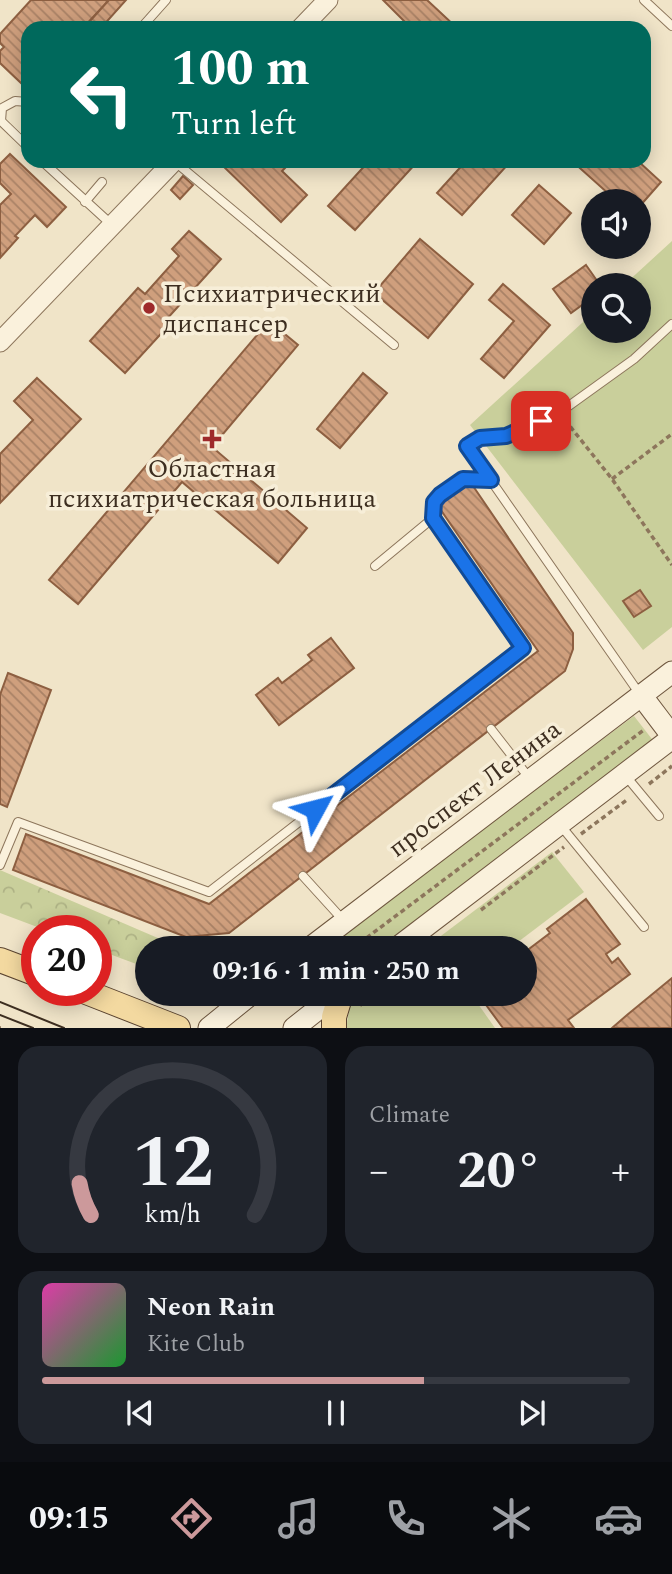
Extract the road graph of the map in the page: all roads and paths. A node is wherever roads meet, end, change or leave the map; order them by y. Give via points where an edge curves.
1 (166, 0) edge
2 (328, 0) edge
3 (643, 0) edge
4 (147, 21) edge
5 (308, 21) edge
6 (672, 26) edge
7 (21, 101) edge
8 (0, 121) edge
9 (21, 140) edge
10 (49, 168) edge
11 (167, 168) edge
12 (182, 168) edge
13 (102, 182) dead end
14 (85, 202) junction
15 (112, 225) junction
16 (672, 324) edge
17 (0, 342) edge
18 (394, 345) dead end
19 (559, 413) junction
20 (672, 434) edge
21 (612, 479) junction
22 (491, 480) junction
23 (433, 518) junction
24 (672, 565) edge
25 (375, 566) dead end
26 (672, 672) edge
27 (463, 695) junction
28 (641, 695) junction
29 (470, 703) dead end
30 (659, 719) junction
31 (491, 729) dead end
32 (672, 737) edge
33 (672, 766) edge
34 (625, 774) junction
35 (531, 779) junction
36 (639, 791) junction
37 (659, 816) dead end
38 (559, 824) junction
39 (573, 841) junction
40 (273, 842) junction
41 (279, 849) dead end
42 (0, 865) edge
43 (303, 876) dead end
44 (474, 915) dead end
45 (345, 922) junction
46 (644, 927) dead end
47 (326, 936) edge
48 (369, 936) edge
49 (413, 936) edge
50 (0, 960) edge
51 (21, 968) edge
52 (112, 1002) edge
53 (236, 1006) edge
54 (323, 1006) edge
55 (336, 1006) edge
56 (178, 1028) edge
57 (209, 1028) edge
58 (294, 1028) edge
59 (334, 1028) edge

1 - 4 lane
2 - 5 street
3 - 6 lane
7 - 8 lane via 2,108
8 - 9 lane
10 - 14 lane
11 - 15 street
12 - 18 lane
13 - 14 lane
14 - 15 lane
15 - 17 street
16 - 19 lane via 634,359
19 - 21 path
19 - 22 lane via 506,436 480,438 467,446
20 - 21 path
21 - 24 path
22 - 23 lane via 463,479 434,502
22 - 28 lane
23 - 25 lane
23 - 27 lane via 523,648
26 - 28 main road, проспект Ленина
27 - 29 lane
27 - 40 lane
28 - 30 main road
28 - 35 main road, проспект Ленина
30 - 32 main road
30 - 48 path
31 - 35 lane
32 - 34 main road
33 - 36 path
34 - 36 lane
34 - 38 main road
35 - 45 main road, проспект Ленина
36 - 37 lane
36 - 39 path
38 - 39 lane
38 - 49 main road
39 - 44 path
39 - 46 lane
40 - 41 lane
40 - 42 lane via 209,892 18,822
43 - 45 lane
45 - 47 main road, проспект Ленина
50 - 51 main road
52 - 56 main road
53 - 57 main road
54 - 58 main road
55 - 59 main road

